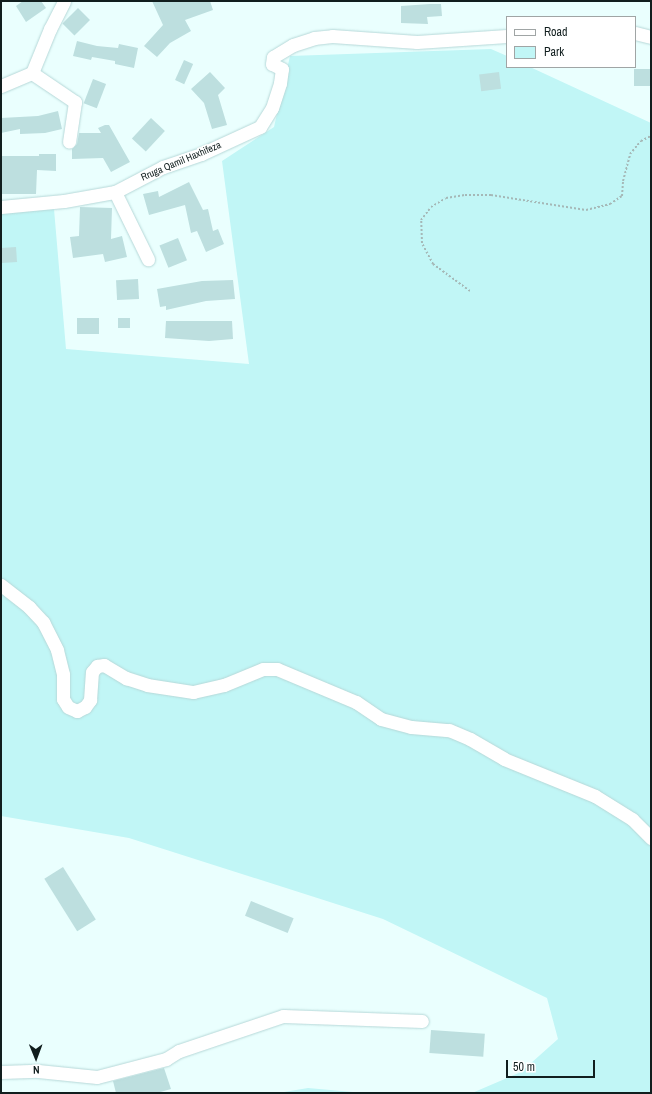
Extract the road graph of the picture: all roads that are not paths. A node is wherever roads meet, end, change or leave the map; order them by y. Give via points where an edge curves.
1 (64, 1) edge
2 (636, 33) edge
3 (506, 36) edge
4 (651, 37) edge
5 (32, 73) junction
6 (1, 86) edge
7 (70, 142) dead end
8 (115, 192) junction
9 (1, 207) edge
10 (148, 259) dead end
11 (1, 585) edge
12 (651, 838) edge
13 (422, 1021) dead end
14 (1, 1072) edge

1 - 5 street
2 - 4 street
3 - 8 street, Rruga Qamil Haxhifeza via 418,42 332,36 314,38 293,45 274,57 272,64 282,69 280,83 272,108 260,127 201,154 150,173
5 - 6 street
5 - 7 street via 75,102
8 - 9 street, Rruga Qamil Haxhifeza via 64,201
8 - 10 street
11 - 12 street via 29,607 43,622 57,650 63,674 63,698 68,707 77,711 86,707 90,700 92,672 97,666 104,665 126,678 147,685 193,692 224,685 257,670 277,669 356,702 381,719 411,727 449,730 470,739 504,759 595,796 632,819
13 - 14 street via 284,1016 179,1051 166,1059 97,1077 38,1071

